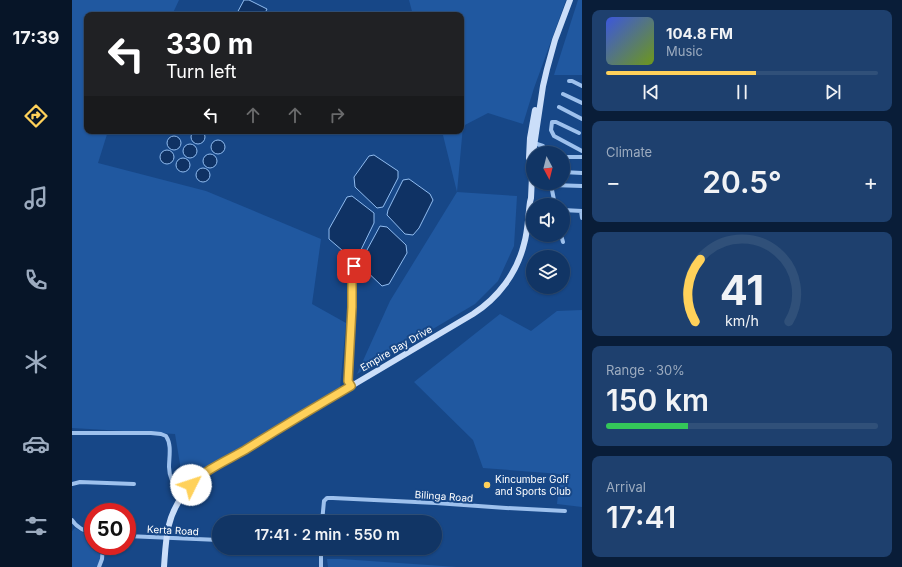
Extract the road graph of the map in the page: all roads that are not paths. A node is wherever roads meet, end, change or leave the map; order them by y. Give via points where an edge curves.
1 (570, 0) edge
2 (569, 81) dead end
3 (543, 86) junction
4 (582, 86) edge
5 (563, 94) dead end
6 (582, 103) edge
7 (559, 107) dead end
8 (582, 118) edge
9 (532, 127) junction
10 (579, 134) dead end
11 (534, 143) junction
12 (529, 146) edge
13 (532, 146) edge
14 (543, 146) edge
15 (582, 150) edge
16 (570, 157) edge
17 (582, 157) edge
18 (570, 172) edge
19 (582, 173) edge
20 (570, 185) edge
21 (582, 186) edge
22 (530, 190) edge
23 (570, 210) edge
24 (582, 211) edge
25 (582, 218) edge
26 (354, 266) dead end
27 (351, 386) junction
28 (72, 433) edge
29 (72, 484) edge
30 (134, 484) dead end
31 (182, 496) junction
32 (565, 510) dead end
33 (323, 515) edge
34 (72, 520) edge
35 (84, 531) edge
36 (136, 536) edge
37 (166, 537) junction
38 (212, 540) edge
39 (102, 555) edge
40 (321, 555) edge
41 (99, 567) edge
42 (164, 567) edge
43 (321, 567) edge

1 - 3 main road, Empire Bay Drive via 555,40
2 - 4 street
3 - 9 main road, Empire Bay Drive
3 - 11 main road, Empire Bay Drive
5 - 6 street
7 - 8 street
9 - 11 main road
9 - 12 main road, Empire Bay Drive
10 - 15 street via 558,122 552,122 551,130 554,136
11 - 13 main road, Empire Bay Drive
11 - 14 street
16 - 17 street
18 - 19 street
20 - 21 street
22 - 27 main road, Empire Bay Drive via 522,253 512,275 496,295 473,314
23 - 24 street
24 - 25 street
26 - 27 street via 348,381
27 - 31 main road, Empire Bay Drive via 209,470 195,480
28 - 31 street via 151,433 166,436 169,443 171,479
29 - 30 street
31 - 37 main road, Empire Bay Drive via 170,520
32 - 33 street, Bilinga Road via 327,498 324,501
34 - 35 street
36 - 37 street, Kerta Road
37 - 38 street, Kerta Road
37 - 42 main road, Empire Bay Drive
39 - 41 street
40 - 43 street

